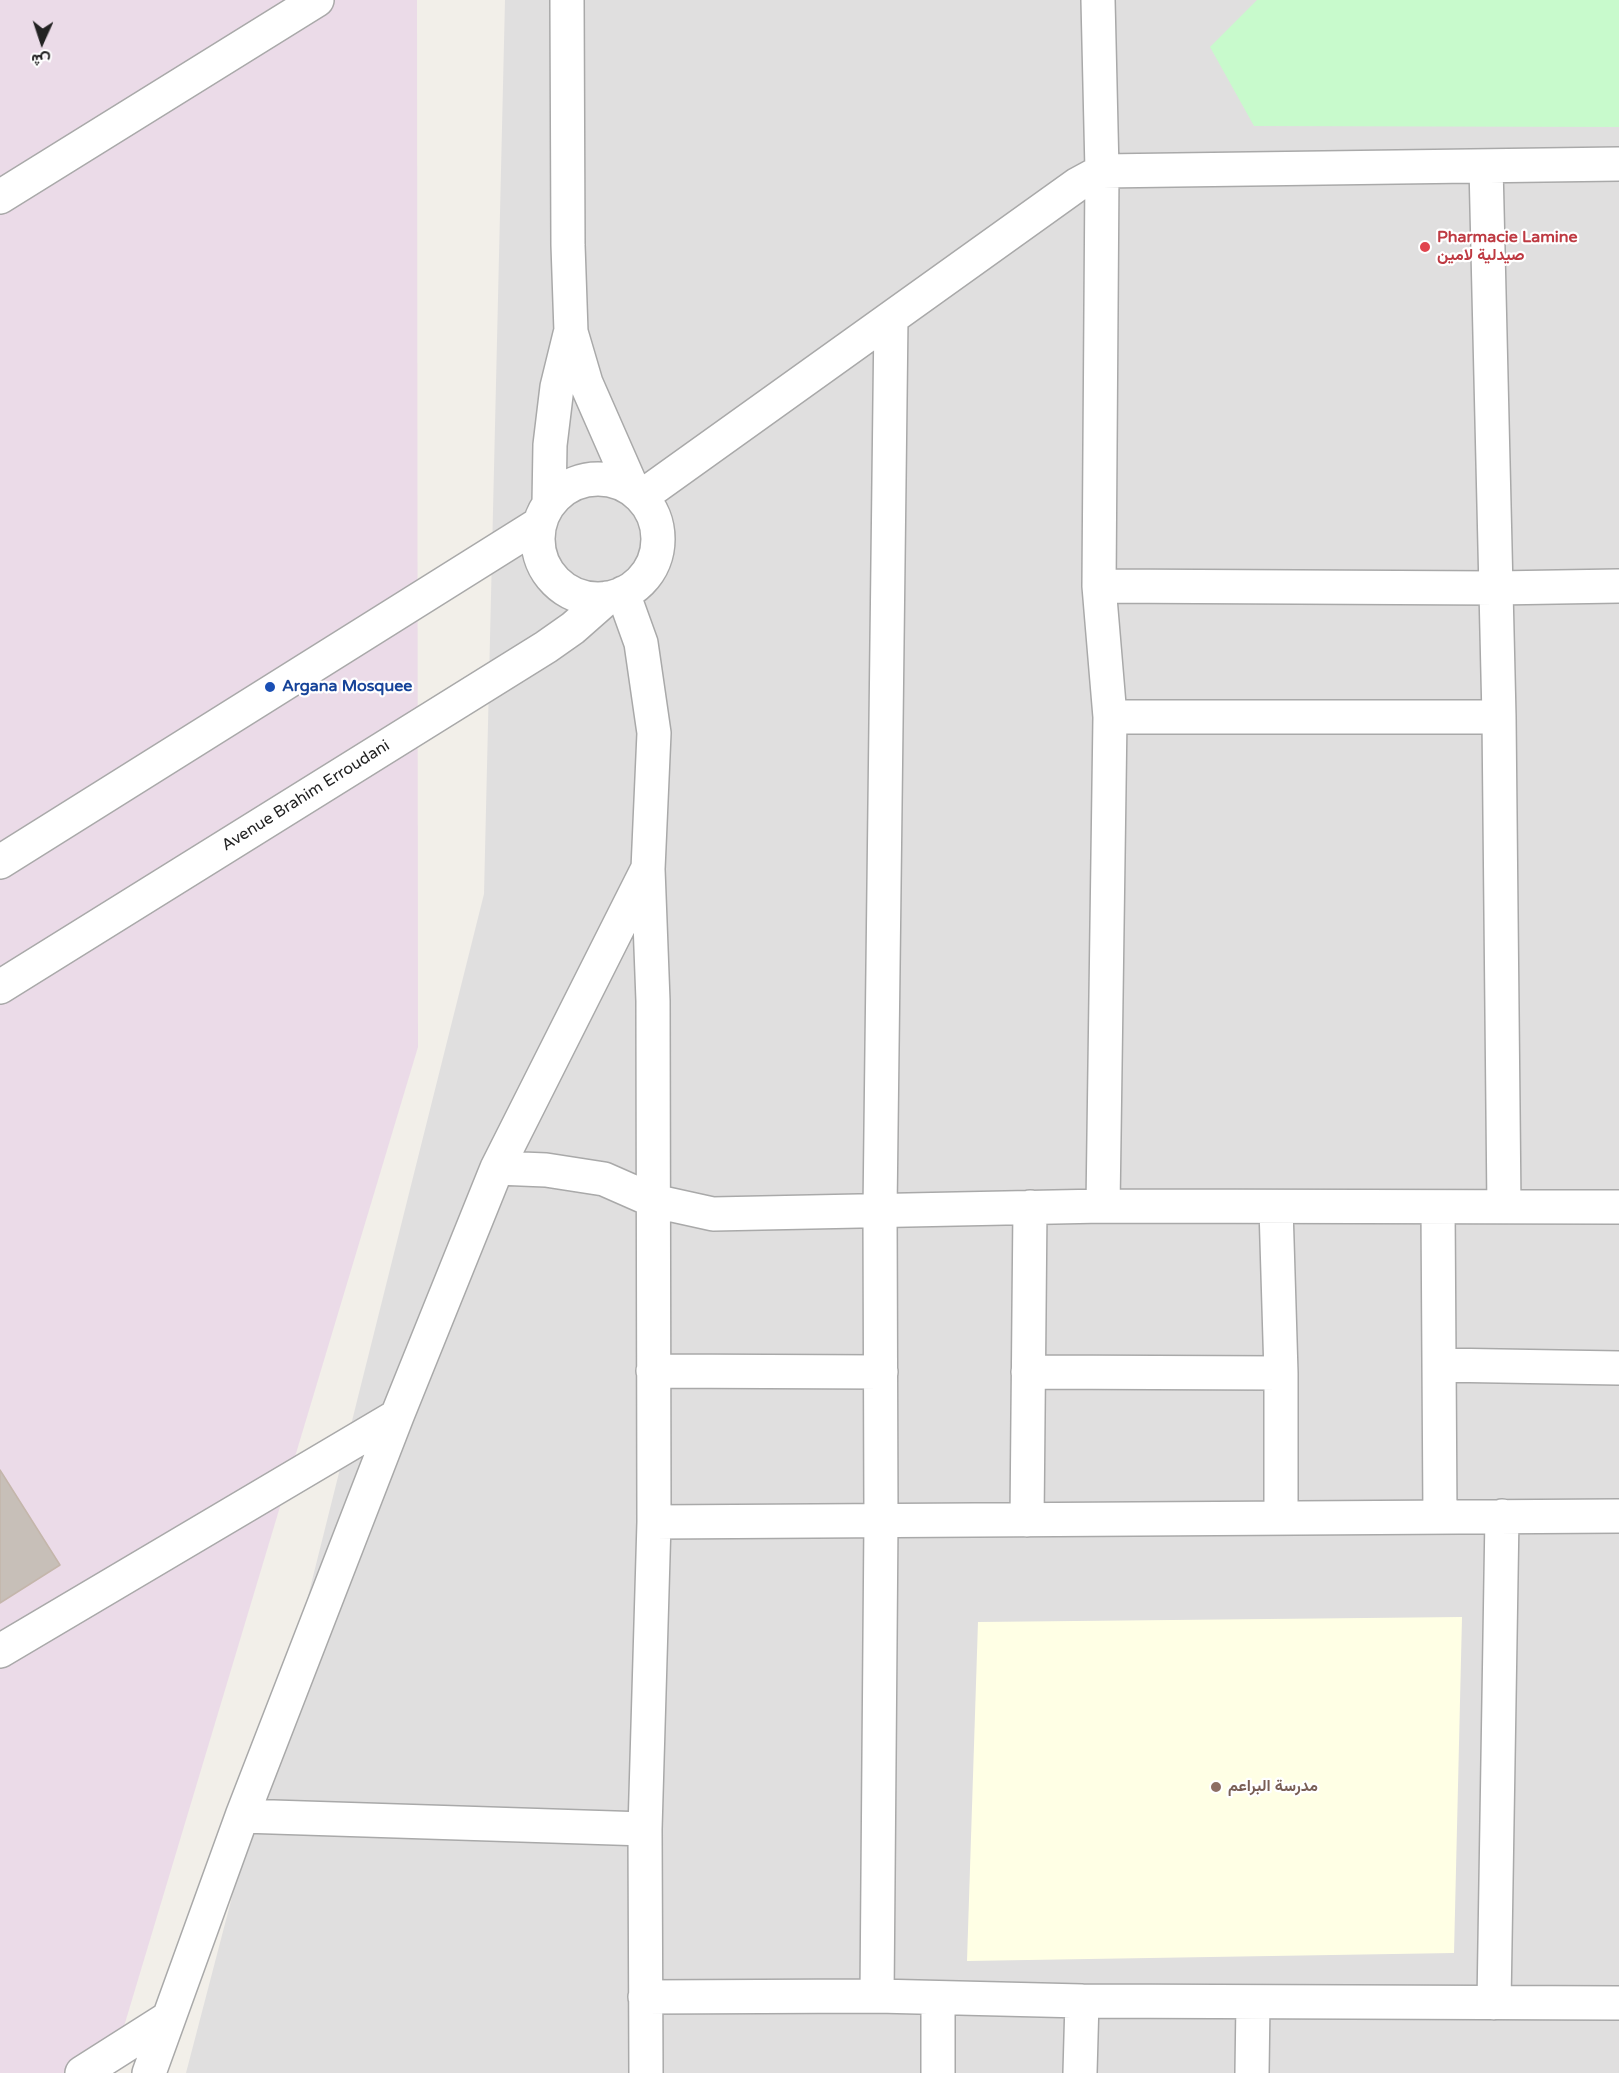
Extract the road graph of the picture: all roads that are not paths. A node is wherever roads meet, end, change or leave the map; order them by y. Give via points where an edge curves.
1 (317, 0) edge
2 (567, 0) edge
3 (1098, 0) edge
4 (1619, 164) edge
5 (1485, 166) junction
6 (1102, 171) junction
7 (0, 198) edge
8 (891, 318) junction
9 (571, 332) junction
10 (637, 493) junction
11 (544, 514) junction
12 (1099, 586) junction
13 (1619, 586) edge
14 (1496, 588) junction
15 (615, 595) junction
16 (1110, 717) junction
17 (1499, 717) junction
18 (0, 862) edge
19 (648, 869) junction
20 (0, 987) edge
21 (497, 1168) junction
22 (654, 1201) junction
23 (1103, 1206) junction
24 (1030, 1207) junction
25 (1438, 1207) junction
26 (1504, 1207) junction
27 (1276, 1208) junction
28 (1619, 1208) edge
29 (880, 1210) junction
30 (1440, 1365) junction
31 (1619, 1368) edge
32 (653, 1371) junction
33 (881, 1372) junction
34 (1028, 1372) junction
35 (1281, 1373) junction
36 (397, 1416) junction
37 (1502, 1516) junction
38 (1619, 1516) edge
39 (1281, 1517) junction
40 (1440, 1517) junction
41 (1026, 1520) junction
42 (881, 1521) junction
43 (654, 1522) junction
44 (0, 1651) edge
45 (242, 1816) junction
46 (645, 1828) junction
47 (877, 1996) junction
48 (645, 1997) junction
49 (938, 1998) junction
50 (1082, 2001) junction
51 (1253, 2002) junction
52 (1494, 2003) junction
53 (1619, 2003) edge
54 (167, 2019) junction
55 (82, 2073) edge
56 (149, 2073) edge
57 (646, 2073) edge
58 (938, 2073) edge
59 (1080, 2073) edge
60 (1252, 2073) edge

1 - 7 street
2 - 9 street
3 - 6 street
4 - 5 street
5 - 6 street
5 - 14 street
6 - 8 street via 1078,184
6 - 12 street
8 - 10 street
8 - 29 street
9 - 10 street via 586,383
9 - 11 street via 556,399
10 - 11 street via 616,482 579,482 562,491
10 - 15 street via 657,525 655,557 637,584
11 - 15 street via 538,541 548,573 574,594 590,598
11 - 18 street
12 - 14 street
12 - 16 street
13 - 14 street
14 - 17 street
15 - 19 street via 641,643 654,733
15 - 20 street, Avenue Brahim Erroudani via 546,647
16 - 17 street
16 - 23 street
17 - 26 street
19 - 21 street
19 - 22 street
21 - 22 street via 546,1170 604,1179
21 - 36 street
22 - 29 street via 713,1214
22 - 32 street
23 - 24 street
23 - 27 street
24 - 29 street
24 - 34 street
25 - 26 street
25 - 27 street
25 - 30 street
26 - 28 street
27 - 35 street
29 - 33 street
30 - 31 street
30 - 40 street
32 - 33 street
32 - 43 street
33 - 42 street
34 - 35 street
34 - 41 street
35 - 39 street
36 - 44 street
36 - 45 street
37 - 38 street
37 - 40 street
37 - 52 street
39 - 40 street
39 - 41 street
41 - 42 street
42 - 43 street
42 - 47 street
43 - 46 street
45 - 46 street
45 - 54 street
46 - 48 street
47 - 48 street
47 - 49 street
48 - 57 street
49 - 50 street
49 - 58 street
50 - 51 street
50 - 59 street
51 - 52 street
51 - 60 street
52 - 53 street
54 - 55 street
54 - 56 street

